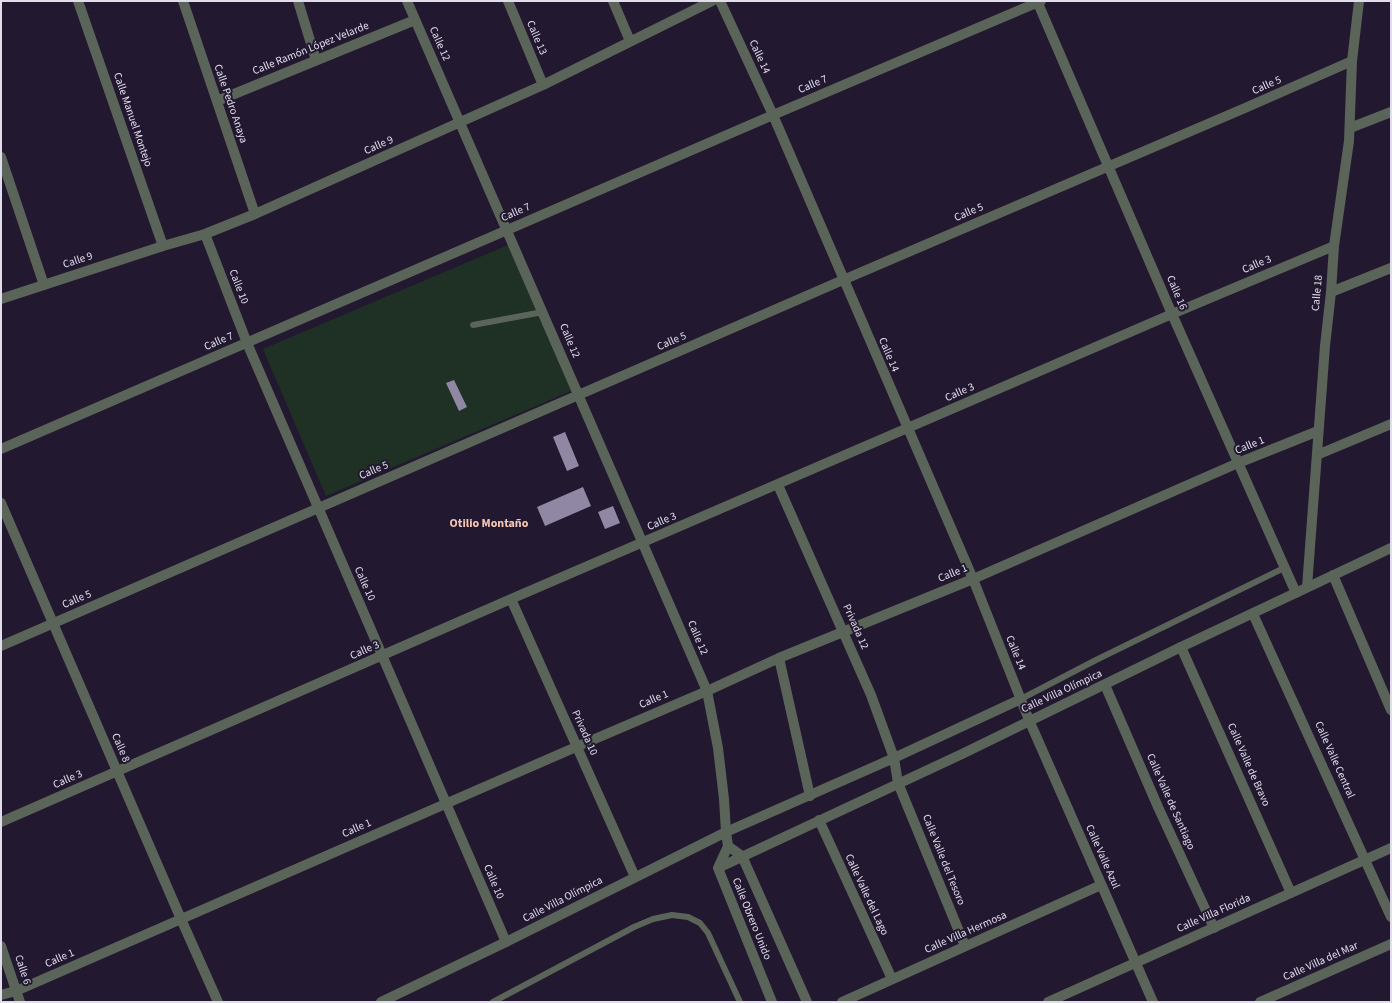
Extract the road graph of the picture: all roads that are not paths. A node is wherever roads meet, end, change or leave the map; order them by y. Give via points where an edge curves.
1 (78, 1) edge
2 (183, 1) edge
3 (298, 1) edge
4 (407, 1) edge
5 (508, 1) edge
6 (613, 1) edge
7 (712, 1) edge
8 (720, 1) edge
9 (1039, 1) edge
10 (1359, 1) edge
11 (415, 20) junction
12 (630, 41) junction
13 (316, 60) junction
14 (1352, 61) junction
15 (543, 85) junction
16 (217, 101) junction
17 (1391, 112) edge
18 (773, 115) junction
19 (460, 123) junction
20 (1350, 128) junction
21 (1, 157) edge
22 (1109, 166) junction
23 (256, 214) junction
24 (507, 230) junction
25 (205, 234) junction
26 (163, 246) junction
27 (1334, 246) junction
28 (1391, 268) edge
29 (843, 280) junction
30 (44, 284) junction
31 (1331, 292) junction
32 (1, 299) edge
33 (543, 312) junction
34 (1172, 314) junction
35 (473, 325) dead end
36 (247, 343) junction
37 (579, 395) junction
38 (1391, 424) edge
39 (907, 429) junction
40 (1318, 431) junction
41 (1, 449) edge
42 (1317, 454) junction
43 (1238, 463) junction
44 (778, 485) junction
45 (1, 503) edge
46 (318, 508) junction
47 (643, 543) junction
48 (1391, 548) edge
49 (1284, 568) junction
50 (1333, 575) junction
51 (972, 579) junction
52 (1307, 587) junction
53 (1296, 593) junction
54 (511, 599) junction
55 (1253, 614) junction
56 (54, 623) junction
57 (844, 631) junction
58 (1, 646) edge
59 (1181, 647) junction
60 (382, 656) junction
61 (780, 658) junction
62 (1105, 684) junction
63 (707, 691) junction
64 (1021, 699) junction
65 (1391, 710) edge
66 (1030, 720) junction
67 (576, 747) junction
68 (894, 758) junction
69 (117, 771) junction
70 (898, 783) junction
71 (810, 796) junction
72 (447, 803) junction
73 (819, 820) junction
74 (1, 822) edge
75 (726, 832) junction
76 (728, 846) junction
77 (1391, 848) edge
78 (742, 856) junction
79 (1366, 860) junction
80 (718, 868) junction
81 (635, 877) junction
82 (1101, 885) junction
83 (1291, 893) junction
84 (1391, 917) edge
85 (181, 919) junction
86 (1214, 928) junction
87 (506, 942) junction
88 (1391, 944) edge
89 (1, 946) edge
90 (965, 946) junction
91 (1136, 963) junction
92 (892, 979) junction
93 (16, 991) junction
94 (1, 995) edge
95 (20, 1002) edge
96 (218, 1002) edge
97 (381, 1002) edge
98 (493, 1002) edge
99 (740, 1002) edge
100 (772, 1002) edge
101 (807, 1002) edge
102 (842, 1002) edge
103 (1048, 1002) edge
104 (1153, 1002) edge
105 (1260, 1002) edge

1 - 26 street, Calle Manuel Montejo
2 - 16 street, Calle Pedro Anaya
3 - 13 street
4 - 11 street, Calle 12
5 - 15 street, Calle 13
6 - 12 street
7 - 12 street, Calle 9
8 - 18 street, Calle 14
9 - 18 street, Calle 7
9 - 22 street, Calle 16
10 - 14 street, Calle 18
11 - 13 street, Calle Ramón López Velarde
11 - 19 street, Calle 12
12 - 15 street, Calle 9
13 - 16 street, Calle Ramón López Velarde
14 - 20 street, Calle 18
14 - 22 street, Calle 5
15 - 19 street, Calle 9
16 - 23 street, Calle Pedro Anaya
17 - 20 street
18 - 24 street, Calle 7
18 - 29 street, Calle 14
19 - 23 street, Calle 9
19 - 24 street, Calle 12
20 - 27 street, Calle 18
21 - 30 street
22 - 29 street, Calle 5
22 - 34 street, Calle 16
23 - 25 street, Calle 9
24 - 33 street, Calle 12
24 - 36 street, Calle 7
25 - 26 street, Calle 9
25 - 36 street, Calle 10
26 - 30 street, Calle 9
27 - 31 street, Calle 18
27 - 34 street, Calle 3
28 - 31 street
29 - 37 street, Calle 5
29 - 39 street, Calle 14
30 - 32 street, Calle 9
31 - 40 street, Calle 18
33 - 35 lane
33 - 37 street, Calle 12
34 - 39 street, Calle 3
34 - 43 street, Calle 16
36 - 41 street, Calle 7
36 - 46 street, Calle 10
37 - 46 street, Calle 5
37 - 47 street, Calle 12
38 - 42 street
39 - 44 street, Calle 3
39 - 51 street, Calle 14
40 - 42 street, Calle 18
40 - 43 street, Calle 1
42 - 52 street, Calle 18
43 - 49 street, Calle 16
43 - 51 street, Calle 1
44 - 47 street, Calle 3
44 - 57 street, Privada 12
45 - 56 street, Calle 8
46 - 56 street, Calle 5
46 - 60 street, Calle 10
47 - 54 street, Calle 3
47 - 63 street, Calle 12
48 - 50 street, Calle Villa Olímpica
49 - 53 street, Calle 16
49 - 64 lane
50 - 52 street, Calle Villa Olímpica
50 - 65 street
51 - 57 street, Calle 1
51 - 64 street, Calle 14
52 - 53 street, Calle Villa Olímpica
53 - 55 street, Calle Villa Olímpica
54 - 60 street, Calle 3
54 - 67 street, Privada 10
55 - 59 street, Calle Villa Olímpica
55 - 79 street, Calle Valle Central
56 - 58 street, Calle 5
56 - 69 street, Calle 8
57 - 61 street, Calle 1
57 - 68 street, Privada 12
59 - 62 street, Calle Villa Olímpica
59 - 83 street, Calle Valle de Bravo
60 - 69 street, Calle 3
60 - 72 street, Calle 10
61 - 63 street, Calle 1
61 - 71 street
62 - 66 street, Calle Villa Olímpica
62 - 86 street, Calle Valle de Santiago via 1158,808
63 - 67 street, Calle 1
63 - 75 street via 718,748
64 - 66 street, Calle 14
64 - 68 street, Calle Villa Olímpica
66 - 70 street, Calle Villa Olímpica
66 - 82 street, Calle Valle Azul
67 - 72 street, Calle 1
67 - 81 street, Privada 10
68 - 70 street, Privada 12
68 - 71 street, Calle Villa Olímpica
69 - 74 street, Calle 3
69 - 85 street, Calle 8
70 - 73 street, Calle Villa Olímpica
70 - 90 street, Calle Valle del Tesoro
71 - 75 street, Calle Villa Olímpica
72 - 85 street, Calle 1
72 - 87 street, Calle 10
73 - 78 street, Calle Villa Olímpica
73 - 92 street, Calle Valle del Lago
75 - 76 street
75 - 81 street, Calle Villa Olímpica
76 - 78 street
76 - 80 street
77 - 79 street, Calle Villa Florida
78 - 80 street, Calle Villa Olímpica
78 - 101 street, Calle Obrero Unido
79 - 83 street, Calle Villa Florida
79 - 84 street, Calle Valle Central
80 - 100 street, Calle Obrero Unido
81 - 87 street, Calle Villa Olímpica
82 - 90 street, Calle Villa Hermosa
82 - 91 street, Calle Valle Azul
83 - 86 street, Calle Villa Florida
85 - 93 street, Calle 1
85 - 96 street, Calle 8
86 - 91 street, Calle Villa Florida
87 - 97 street, Calle Villa Olímpica
88 - 105 street, Calle Villa del Mar
89 - 93 street, Calle 6
90 - 92 street, Calle Villa Hermosa
91 - 103 street, Calle Villa Florida
91 - 104 street, Calle Valle Azul
92 - 102 street, Calle Villa Hermosa
93 - 94 street, Calle 1
93 - 95 street, Calle 6
98 - 99 lane via 634,927 672,915 688,917 700,923 708,933

